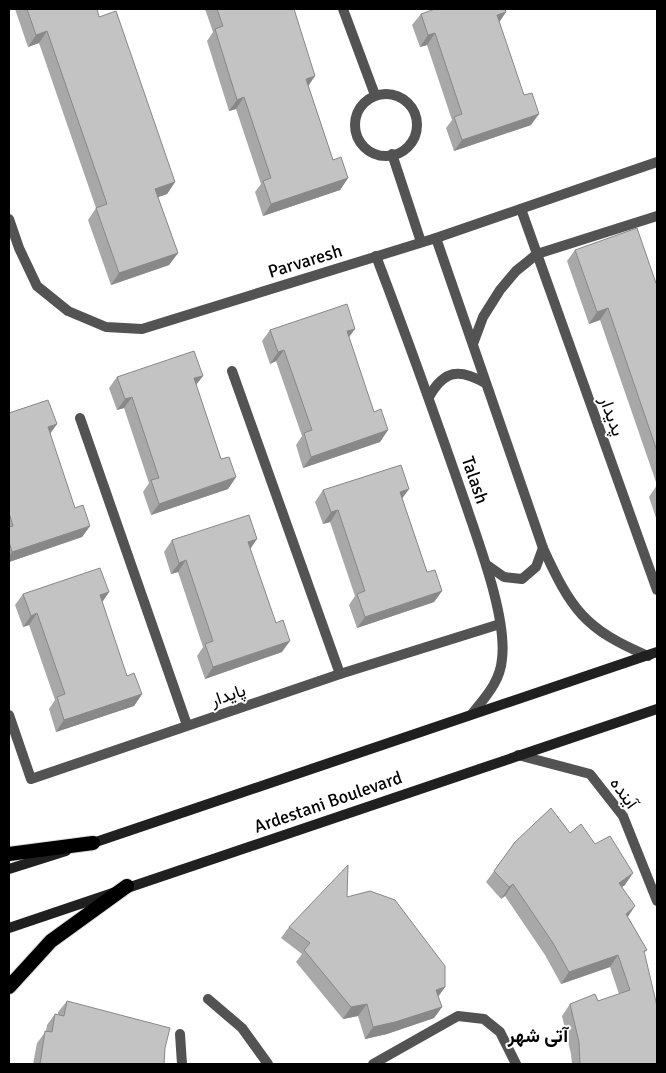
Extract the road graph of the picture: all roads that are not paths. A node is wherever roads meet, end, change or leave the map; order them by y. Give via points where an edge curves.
1 (343, 9) edge
2 (375, 95) junction
3 (392, 154) junction
4 (657, 162) edge
5 (521, 209) junction
6 (657, 216) edge
7 (9, 219) edge
8 (436, 238) junction
9 (421, 242) junction
10 (537, 254) junction
11 (376, 256) junction
12 (473, 344) junction
13 (232, 371) dead end
14 (485, 383) junction
15 (430, 397) junction
16 (80, 418) dead end
17 (543, 548) junction
18 (487, 566) junction
19 (657, 590) edge
20 (500, 624) junction
21 (652, 654) edge
22 (340, 674) junction
23 (657, 709) edge
24 (472, 714) junction
25 (9, 715) edge
26 (187, 726) junction
27 (518, 755) junction
28 (93, 843) junction
29 (9, 854) edge
30 (9, 869) edge
31 (128, 886) junction
32 (657, 901) edge
33 (9, 928) edge
34 (9, 987) edge
35 (208, 999) dead end
36 (180, 1034) dead end
37 (182, 1064) edge
38 (268, 1064) edge
39 (373, 1064) edge
40 (516, 1064) edge

1 - 2 street
2 - 3 street via 360,107 356,116 356,135 368,150 377,155
2 - 3 street via 394,94 410,105 415,114 417,123 412,142
3 - 9 street
4 - 5 street, Parvaresh
5 - 8 street, Parvaresh
5 - 10 street, پدیدار
6 - 10 street
7 - 11 street, Parvaresh via 37,286 68,311 106,327 142,329
8 - 9 street, Parvaresh
8 - 12 street
9 - 11 street, Parvaresh
10 - 12 street via 500,290 483,316
10 - 19 street, پدیدار
11 - 15 street, Talash
12 - 14 street
13 - 22 street
14 - 15 street via 470,374 452,373 438,381
14 - 17 street
15 - 18 street, Talash
16 - 26 street
17 - 18 street via 536,567 522,579 504,578
17 - 21 street via 566,596 588,623 614,642
18 - 20 street, Talash
20 - 22 street, پایدار
20 - 24 street, Talash via 502,658 495,685
21 - 24 main road
22 - 26 street, پایدار
23 - 27 main road, Ardestani Boulevard
24 - 28 main road
25 - 26 street, پایدار via 31,778
27 - 31 main road, Ardestani Boulevard
27 - 32 street, آینده via 590,774 623,816
28 - 29 highway
28 - 30 main road
31 - 33 main road, Ardestani Boulevard
31 - 34 highway via 51,941
35 - 38 street via 242,1028
36 - 37 street
39 - 40 street via 458,1016 484,1020 500,1032

